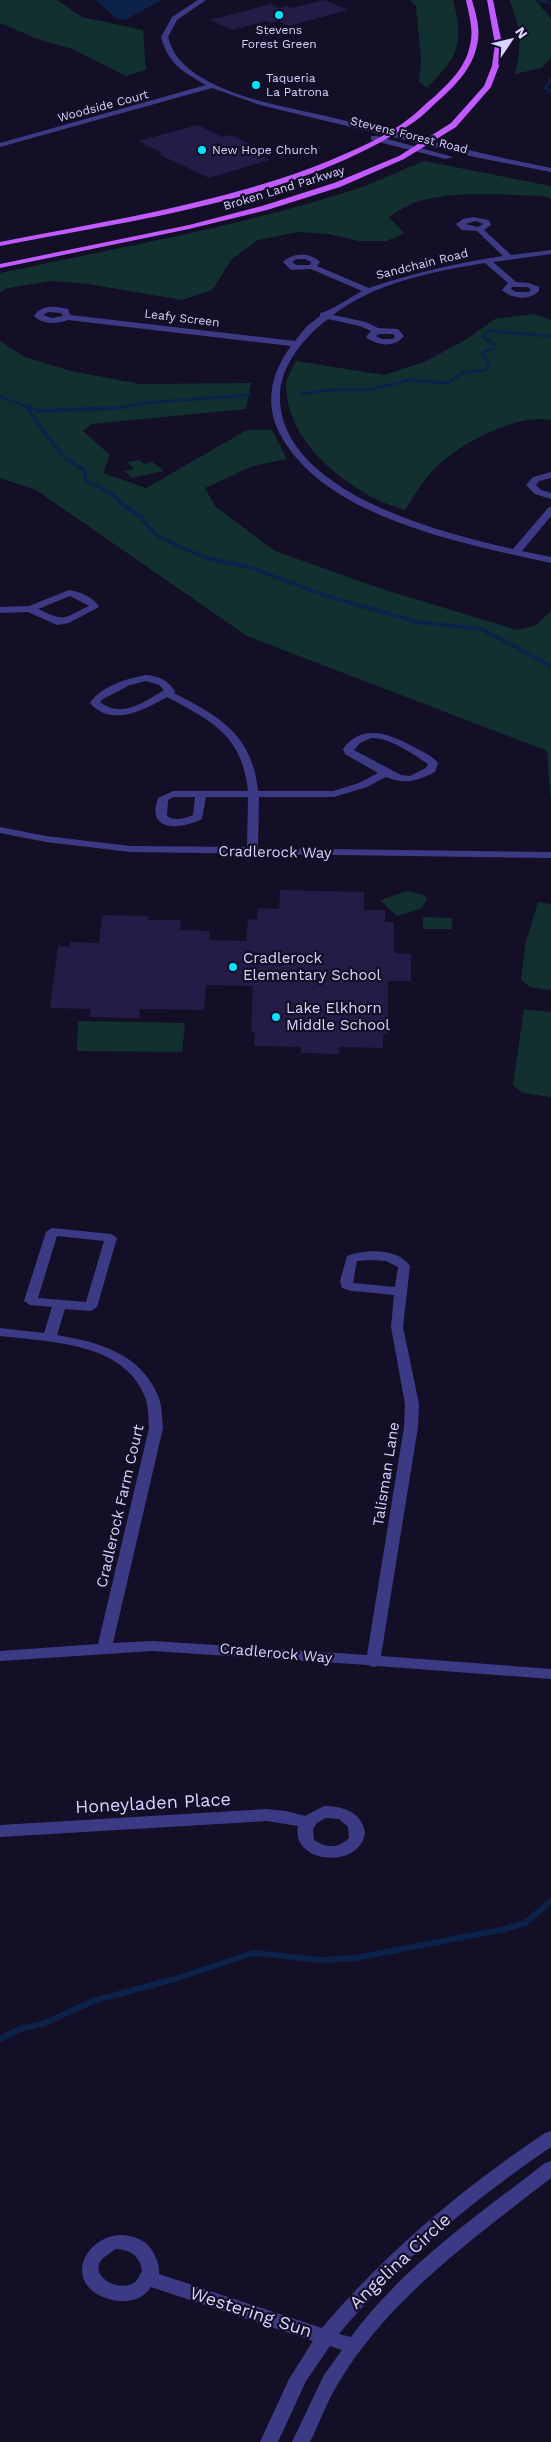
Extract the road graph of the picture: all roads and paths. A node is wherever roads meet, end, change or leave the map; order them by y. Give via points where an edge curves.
1 (203, 0) edge
2 (469, 0) edge
3 (490, 0) edge
4 (211, 86) junction
5 (264, 105) junction
6 (390, 134) junction
7 (380, 140) junction
8 (427, 143) junction
9 (0, 145) edge
10 (416, 150) junction
11 (490, 167) dead end
12 (551, 170) edge
13 (535, 176) dead end
14 (551, 178) edge
15 (479, 229) dead end
16 (0, 244) edge
17 (551, 252) edge
18 (509, 257) junction
19 (487, 261) junction
20 (0, 266) edge
21 (312, 267) dead end
22 (514, 284) dead end
23 (368, 291) junction
24 (324, 315) junction
25 (67, 317) dead end
26 (377, 331) dead end
27 (295, 344) junction
28 (551, 475) edge
29 (551, 496) edge
30 (551, 510) edge
31 (516, 552) junction
32 (551, 560) edge
33 (30, 609) junction
34 (0, 610) edge
35 (168, 693) junction
36 (386, 773) junction
37 (200, 794) dead end
38 (254, 795) junction
39 (0, 830) edge
40 (252, 851) junction
41 (551, 855) edge
42 (401, 1292) dead end
43 (60, 1304) junction
44 (0, 1332) edge
45 (49, 1338) junction
46 (105, 1647) junction
47 (0, 1656) edge
48 (372, 1662) junction
49 (551, 1674) edge
50 (306, 1823) dead end
51 (0, 1831) edge
52 (551, 2138) edge
53 (551, 2168) edge
54 (148, 2278) dead end
55 (326, 2337) junction
56 (353, 2346) junction
57 (270, 2442) edge
58 (301, 2442) edge

1 - 4 street, Stevens Forest Road via 177,17 168,29 166,40 168,52 175,62
2 - 6 main road, Broken Land Parkway via 475,37 468,61 443,94
3 - 8 main road, Broken Land Parkway via 500,37 497,65 492,77 482,96 463,116
4 - 5 street, Stevens Forest Road
4 - 9 street, Woodside Court
5 - 6 street, Stevens Forest Road
5 - 7 street, Stevens Forest Road via 274,112
6 - 7 main road, Broken Land Parkway
6 - 8 street, Stevens Forest Road
7 - 10 street, Stevens Forest Road
7 - 16 main road, Broken Land Parkway via 327,164 248,191
8 - 10 main road, Broken Land Parkway
8 - 12 street, Stevens Forest Road
10 - 11 street, Stevens Forest Road
10 - 20 main road, Broken Land Parkway via 352,179 279,204 201,224
13 - 14 street
15 - 18 street
17 - 18 street, Sandchain Road
18 - 19 street, Sandchain Road
19 - 22 street
19 - 23 street, Sandchain Road via 421,275
21 - 23 street
23 - 24 street, Sandchain Road
24 - 26 street via 363,324
24 - 27 street, Sandchain Road
25 - 27 street, Leafy Screen
27 - 31 street, Sandchain Road via 278,379 276,410 286,438 309,466 353,497 390,516 458,540
28 - 29 street via 536,479 531,485 538,492
30 - 31 street
31 - 32 street, Sandchain Road
33 - 33 street via 69,593 76,594 94,607 57,622
33 - 34 street
35 - 35 street via 123,714 113,713 95,703 99,696 142,677 167,686
35 - 38 street via 216,720 234,738 249,762
36 - 36 street via 352,754 348,748 376,735 433,763 431,770 409,780
36 - 38 street via 363,785 334,794
37 - 38 street
38 - 40 street
39 - 40 street, Cradlerock Way via 130,849
40 - 41 street, Cradlerock Way
42 - 48 street, Talisman Lane via 397,1327 412,1404 411,1427
43 - 43 street via 30,1301 52,1232 111,1238 91,1307
43 - 45 street
44 - 45 street, Cradlerock Farm Court
45 - 46 street, Cradlerock Farm Court via 98,1347 126,1362 147,1383 156,1411 156,1428
46 - 47 street, Cradlerock Way
46 - 48 street, Cradlerock Way via 204,1648
48 - 49 street, Cradlerock Way
50 - 51 street, Honeyladen Place via 268,1815
52 - 55 street, Angelina Circle via 413,2244 352,2304
53 - 56 street, Angelina Circle via 433,2261 374,2320
54 - 55 street, Westering Sun
55 - 56 street, Westering Sun
55 - 57 street, Angelina Circle via 304,2368
56 - 58 street, Angelina Circle via 330,2380

